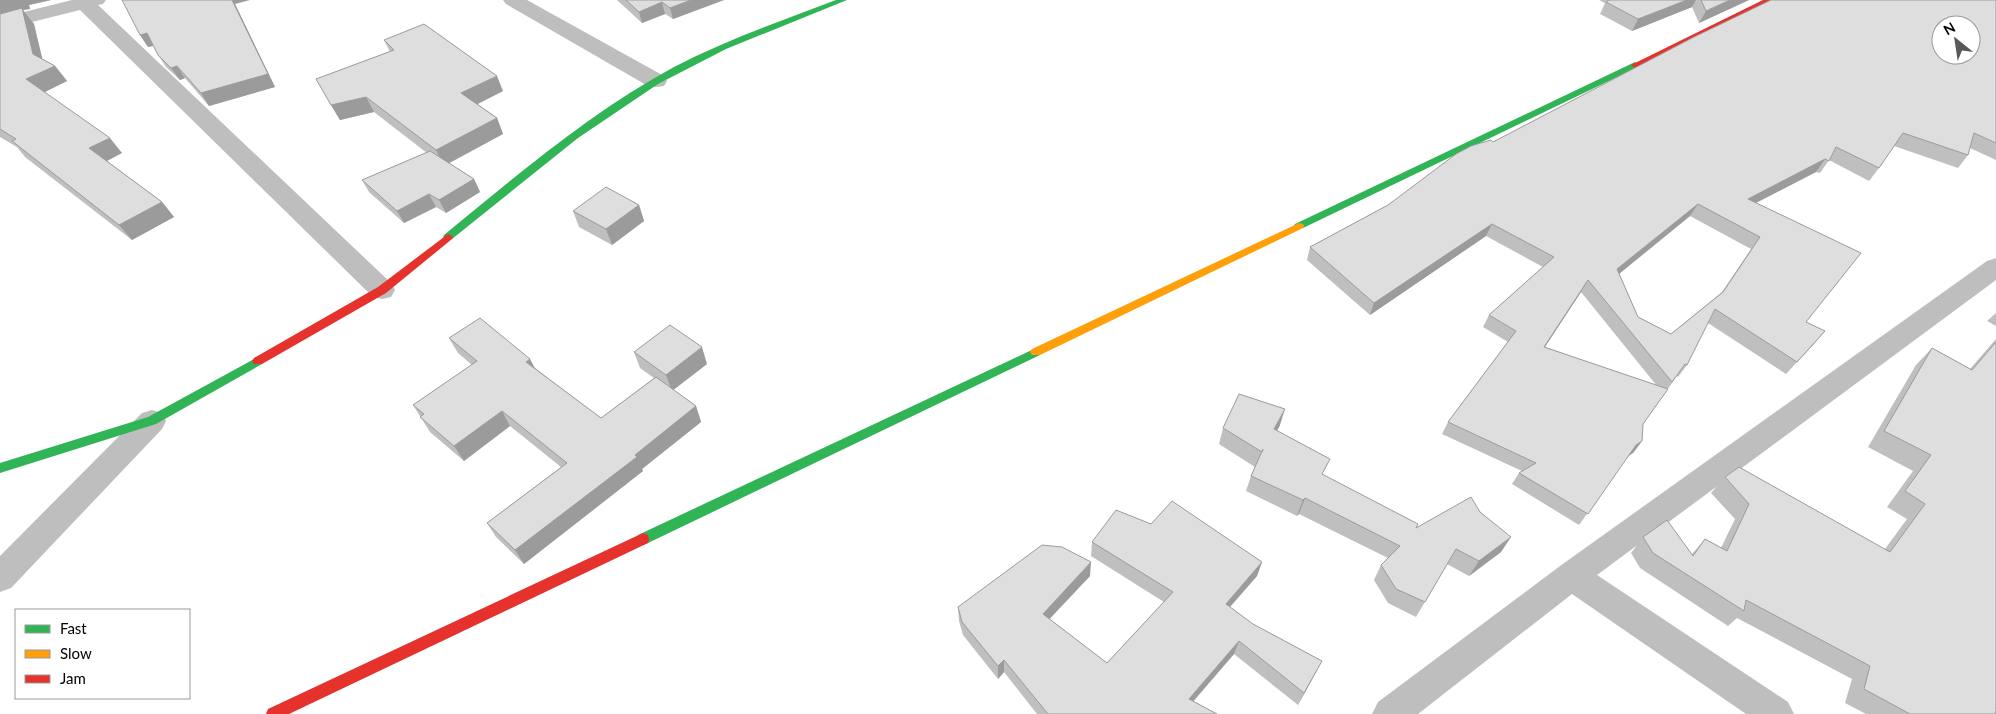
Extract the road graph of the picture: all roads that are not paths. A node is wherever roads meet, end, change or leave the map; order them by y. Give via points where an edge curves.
1 (513, 0) edge
2 (843, 0) edge
3 (1769, 0) edge
4 (90, 2) edge
5 (0, 24) edge
6 (656, 82) junction
7 (1996, 267) edge
8 (382, 290) junction
9 (152, 421) junction
10 (0, 468) edge
11 (1571, 576) junction
12 (0, 578) edge
13 (273, 714) edge
14 (1390, 714) edge
15 (1776, 714) edge

1 - 6 street
2 - 6 street via 735,42
3 - 13 street via 1397,177 1107,320
4 - 5 street
4 - 8 street
6 - 8 street via 560,146
7 - 11 street
8 - 9 street
9 - 10 street
9 - 12 street
11 - 14 street
11 - 15 street

